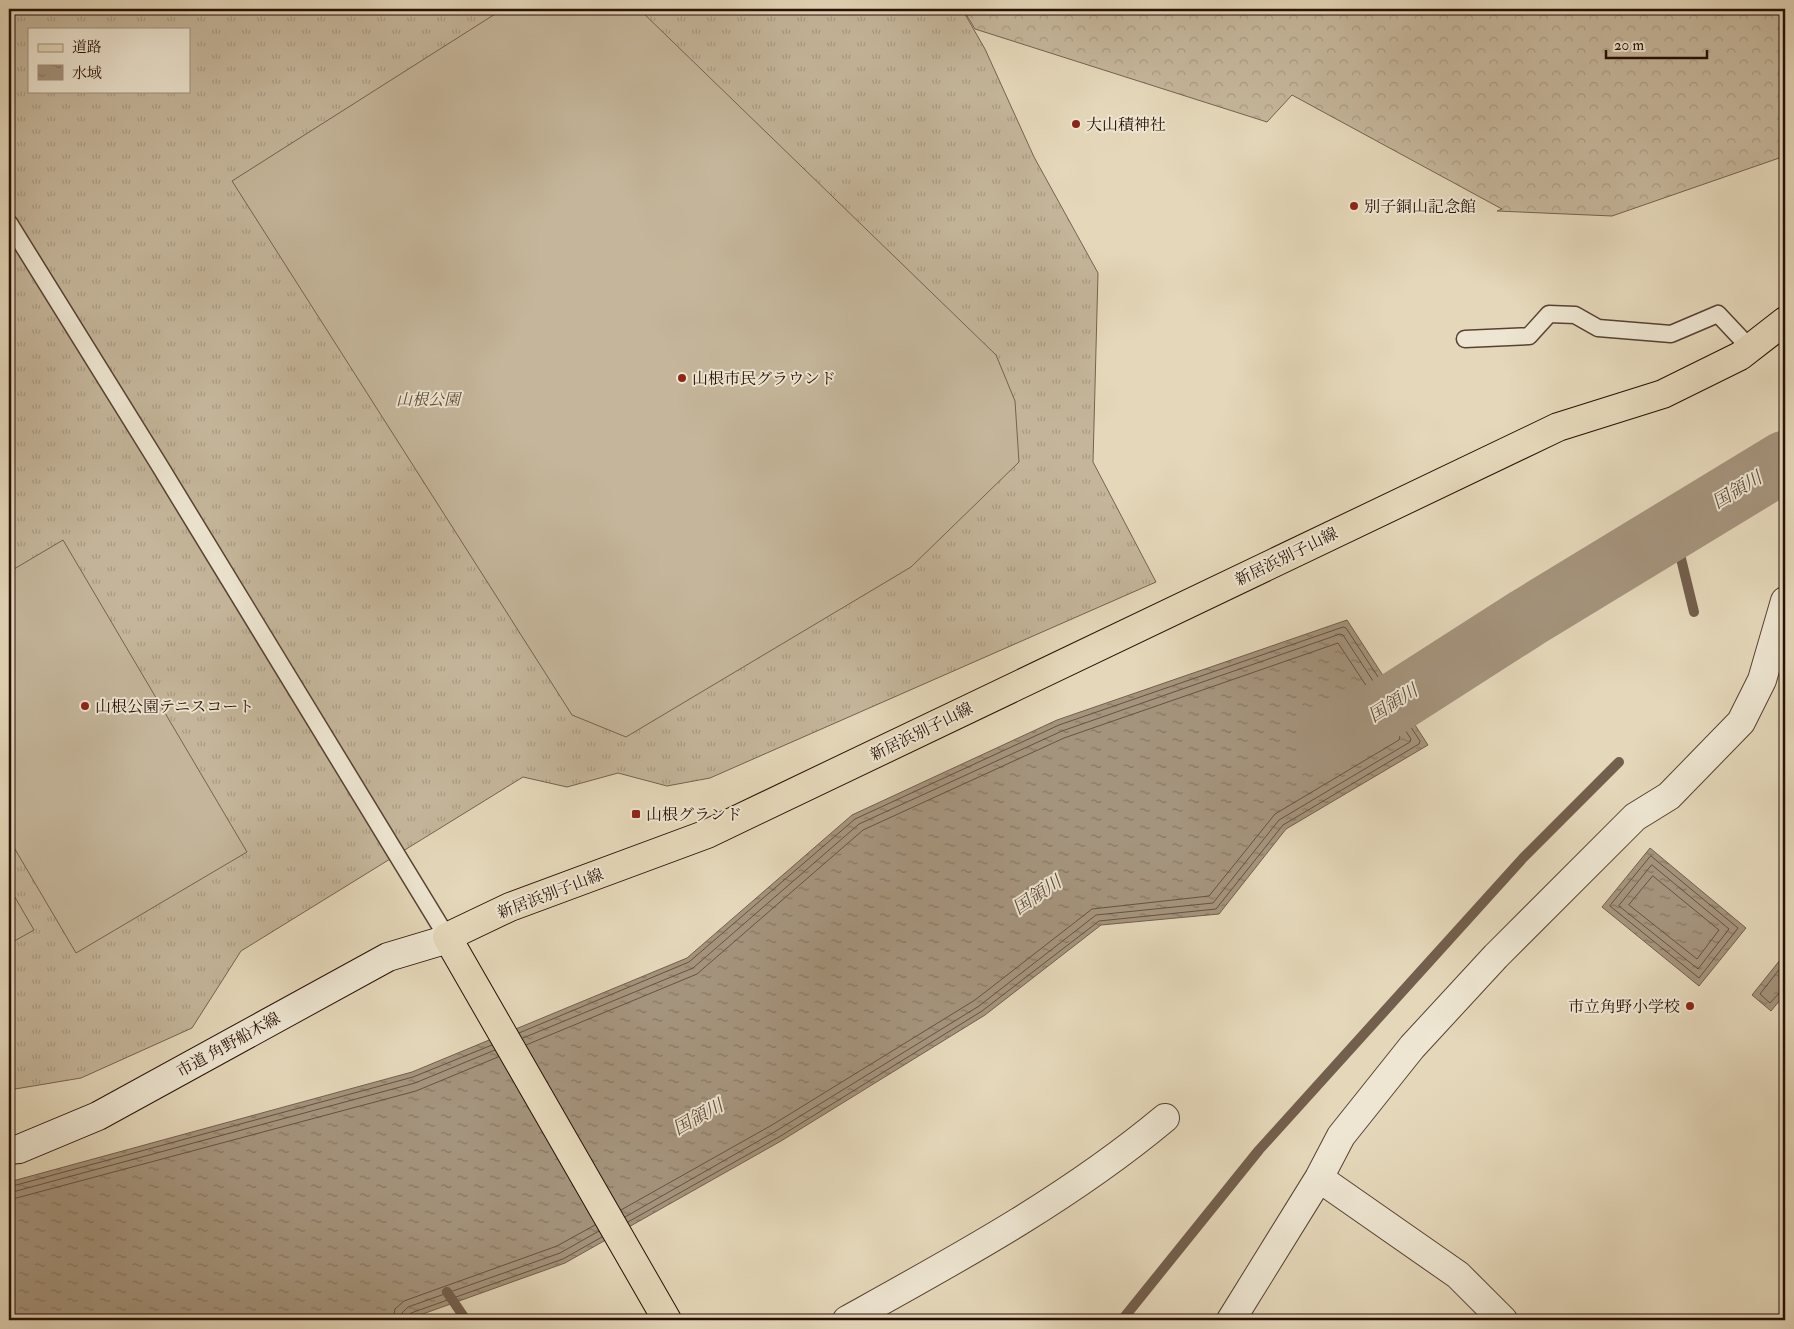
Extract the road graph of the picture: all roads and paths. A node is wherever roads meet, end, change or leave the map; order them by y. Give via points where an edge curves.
1 (9, 223) edge
2 (1785, 321) edge
3 (1465, 339) dead end
4 (1750, 348) junction
5 (1785, 601) edge
6 (447, 938) junction
7 (1165, 1118) dead end
8 (9, 1150) edge
9 (1319, 1178) junction
10 (667, 1320) edge
11 (847, 1320) edge
12 (1231, 1320) edge
13 (1503, 1320) edge

1 - 6 lane
2 - 4 main road, 新居浜別子山線
3 - 4 lane via 1529,336 1549,314 1574,315 1598,328 1671,334 1718,314
4 - 6 main road, 新居浜別子山線 via 1663,394 1558,427 1478,464 707,834 510,907
5 - 9 street via 1762,680 1741,722 1669,796 1635,817 1496,956 1412,1046 1341,1136
6 - 8 street, 市道 角野船木線 via 388,957 98,1116 19,1149
6 - 10 main road
7 - 11 street via 1124,1152 1051,1203
9 - 12 street
9 - 13 street via 1458,1275

